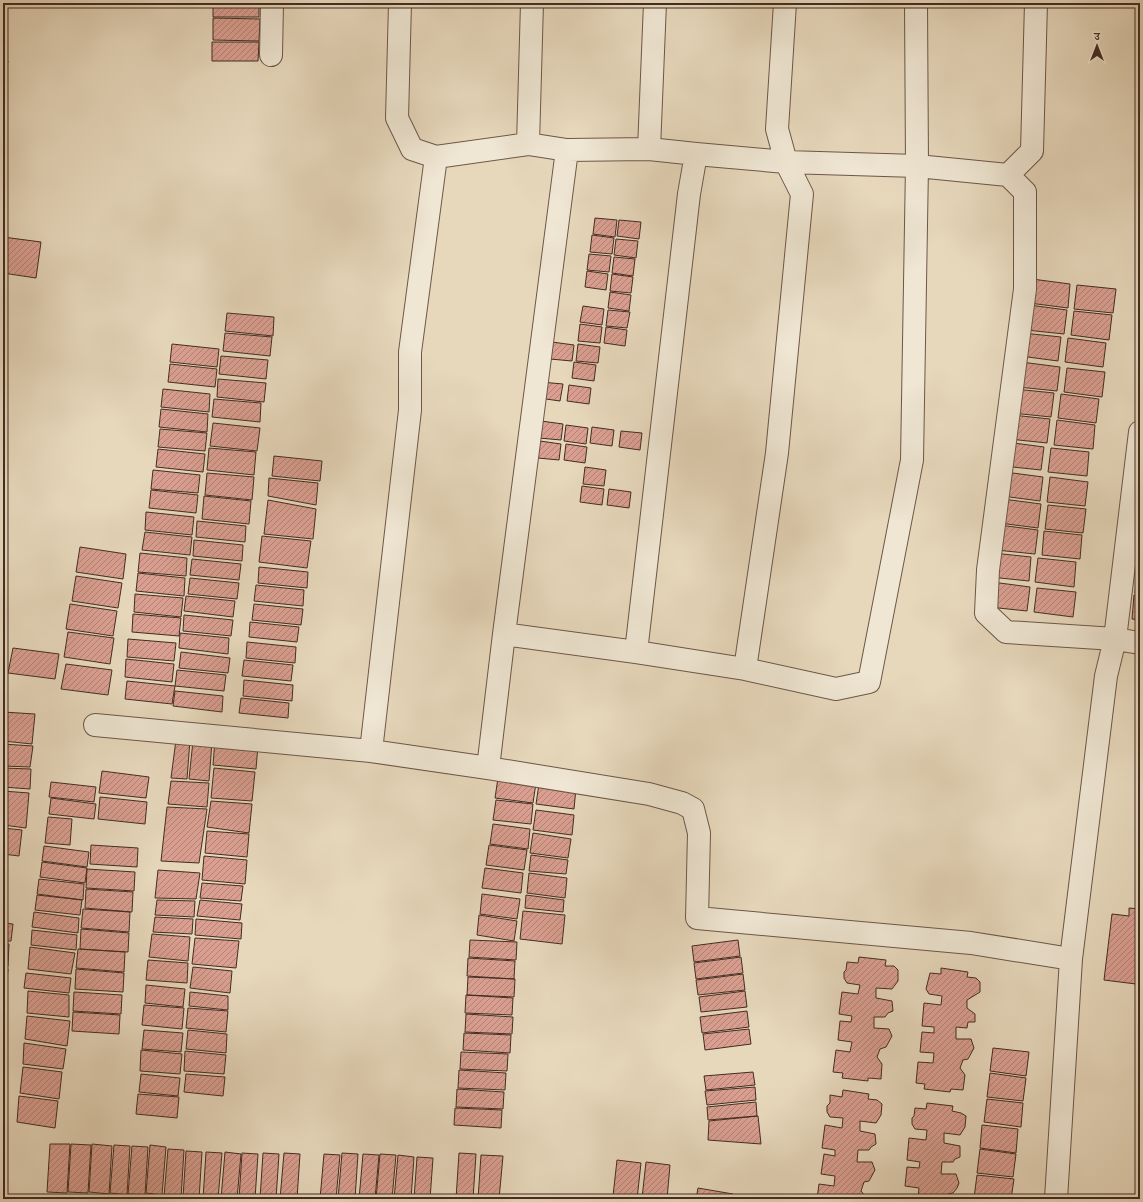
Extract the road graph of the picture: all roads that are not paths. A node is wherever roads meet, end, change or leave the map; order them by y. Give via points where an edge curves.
1 (272, 3) edge
2 (400, 3) edge
3 (532, 3) edge
4 (655, 3) edge
5 (785, 3) edge
6 (916, 3) edge
7 (1036, 3) edge
8 (271, 55) dead end
9 (528, 144) junction
10 (649, 149) junction
11 (567, 150) junction
12 (696, 154) junction
13 (436, 157) junction
14 (786, 162) junction
15 (917, 166) junction
16 (1008, 174) junction
17 (1140, 432) edge
18 (504, 634) junction
19 (1114, 639) junction
20 (1140, 643) edge
21 (636, 652) junction
22 (745, 669) junction
23 (95, 725) dead end
24 (371, 751) junction
25 (488, 768) junction
26 (1071, 959) junction
27 (1056, 1199) edge

1 - 8 street
2 - 13 street via 397,118 412,149
3 - 9 street
4 - 10 street
5 - 14 street via 777,129
6 - 15 street
7 - 16 street via 1032,151
9 - 11 street
9 - 13 street
10 - 11 street
10 - 12 street
11 - 18 street
12 - 14 street
12 - 21 street
13 - 24 street via 410,352 410,410
14 - 15 street
14 - 22 street via 802,194 777,453
15 - 16 street
15 - 22 street via 912,460 869,682 836,689
16 - 19 street via 1025,192 1025,289 988,570 986,613 1006,632
17 - 19 street
18 - 21 street
18 - 25 street
19 - 20 street
19 - 26 street via 1106,676
21 - 22 street
23 - 24 street
24 - 25 street
25 - 26 street via 649,794 682,803 693,809 699,833 697,918 971,943
26 - 27 street

